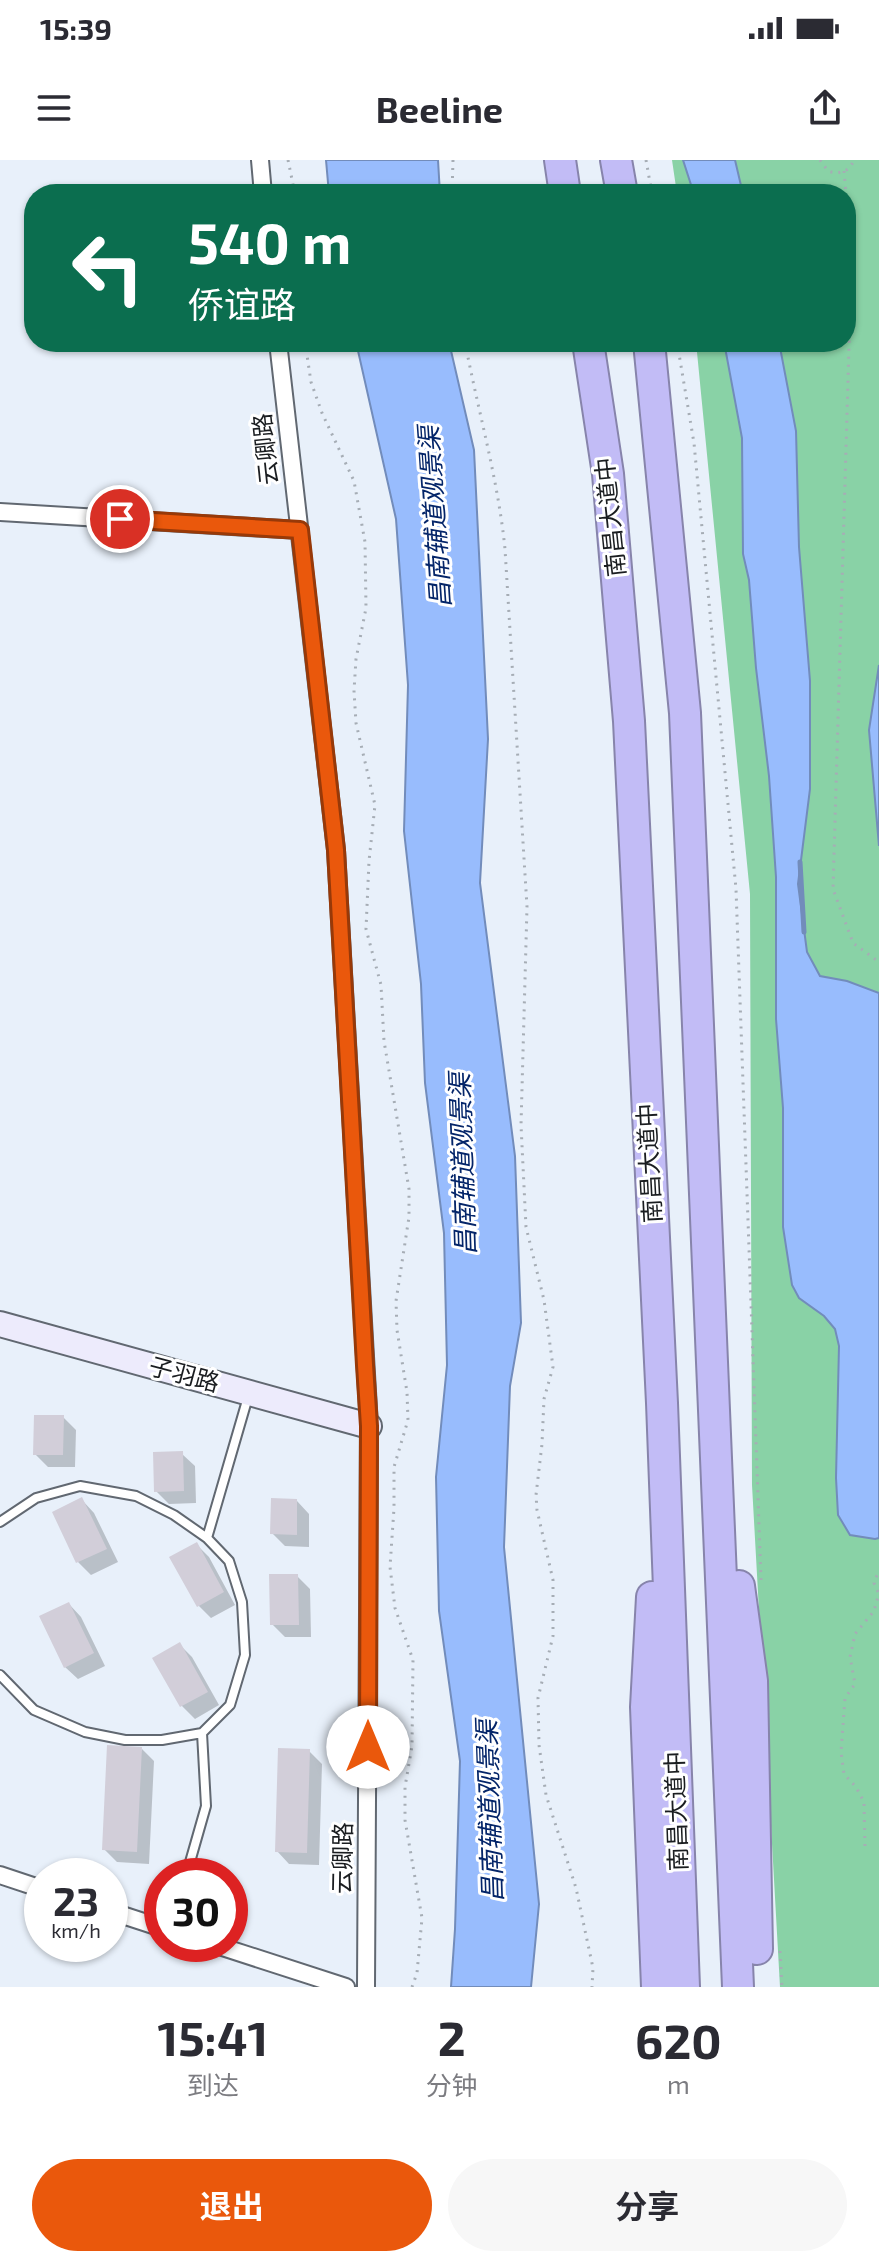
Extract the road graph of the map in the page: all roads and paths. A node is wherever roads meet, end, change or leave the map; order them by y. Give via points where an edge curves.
1 (260, 160) edge
2 (288, 160) edge
3 (453, 160) edge
4 (560, 160) edge
5 (616, 160) edge
6 (646, 160) edge
7 (820, 160) edge
8 (854, 160) edge
9 (844, 171) junction
10 (262, 184) edge
11 (293, 184) edge
12 (452, 184) edge
13 (564, 184) edge
14 (620, 184) edge
15 (650, 184) edge
16 (845, 184) edge
17 (279, 352) edge
18 (306, 352) edge
19 (467, 352) edge
20 (590, 352) edge
21 (650, 352) edge
22 (679, 352) edge
23 (849, 352) edge
24 (0, 512) edge
25 (300, 530) junction
26 (879, 962) edge
27 (0, 1324) edge
28 (250, 1393) junction
29 (662, 1403) junction
30 (714, 1414) junction
31 (369, 1426) junction
32 (0, 1522) edge
33 (207, 1538) junction
34 (879, 1570) edge
35 (762, 1591) dead end
36 (879, 1593) edge
37 (0, 1675) edge
38 (202, 1733) junction
39 (865, 1846) dead end
40 (191, 1858) edge
41 (0, 1875) edge
42 (24, 1883) edge
43 (780, 1939) dead end
44 (248, 1955) edge
45 (346, 1987) edge
46 (366, 1987) edge
47 (412, 1987) edge
48 (592, 1987) edge
49 (657, 1987) edge
50 (684, 1987) edge
51 (738, 1987) edge
52 (757, 1987) edge
53 (782, 1987) edge

1 - 10 street
2 - 11 path
3 - 12 path
4 - 13 highway
5 - 14 highway
6 - 15 path
7 - 9 path via 828,171
8 - 9 path
9 - 16 path
17 - 25 street, 云卿路
18 - 47 path via 322,413 354,481 365,542 366,608 354,691 375,805 366,929 381,985 384,1041 409,1189 396,1301 408,1420 394,1467 390,1567 395,1608 413,1660 405,1820 422,1918
19 - 48 path via 501,507 505,549 527,907 521,1125 526,1227 553,1367 544,1399 536,1495 553,1580 553,1636 538,1698 539,1745 546,1795 576,1888 593,1968
20 - 29 highway, 南昌大道中 via 608,474 629,721
21 - 30 highway via 685,713
22 - 35 path via 694,443 736,889
23 - 26 path via 833,889 853,943
24 - 25 street
25 - 31 street, 云卿路 via 336,850
27 - 28 street, 子羽路
28 - 31 street, 子羽路
28 - 33 lane
29 - 49 highway via 646,1707
29 - 50 highway, 南昌大道中
30 - 51 highway
30 - 52 highway via 752,1681
31 - 46 street, 云卿路
32 - 33 lane via 36,1498 80,1486 136,1496
33 - 38 lane via 229,1561 242,1602 245,1655 230,1705
34 - 36 path via 874,1583
36 - 39 path via 874,1611 855,1634 850,1657 855,1684 845,1698 841,1752 844,1774 864,1802
37 - 38 lane via 34,1710 85,1732 125,1740
38 - 40 lane via 206,1806
41 - 42 street
43 - 53 path
44 - 45 street

